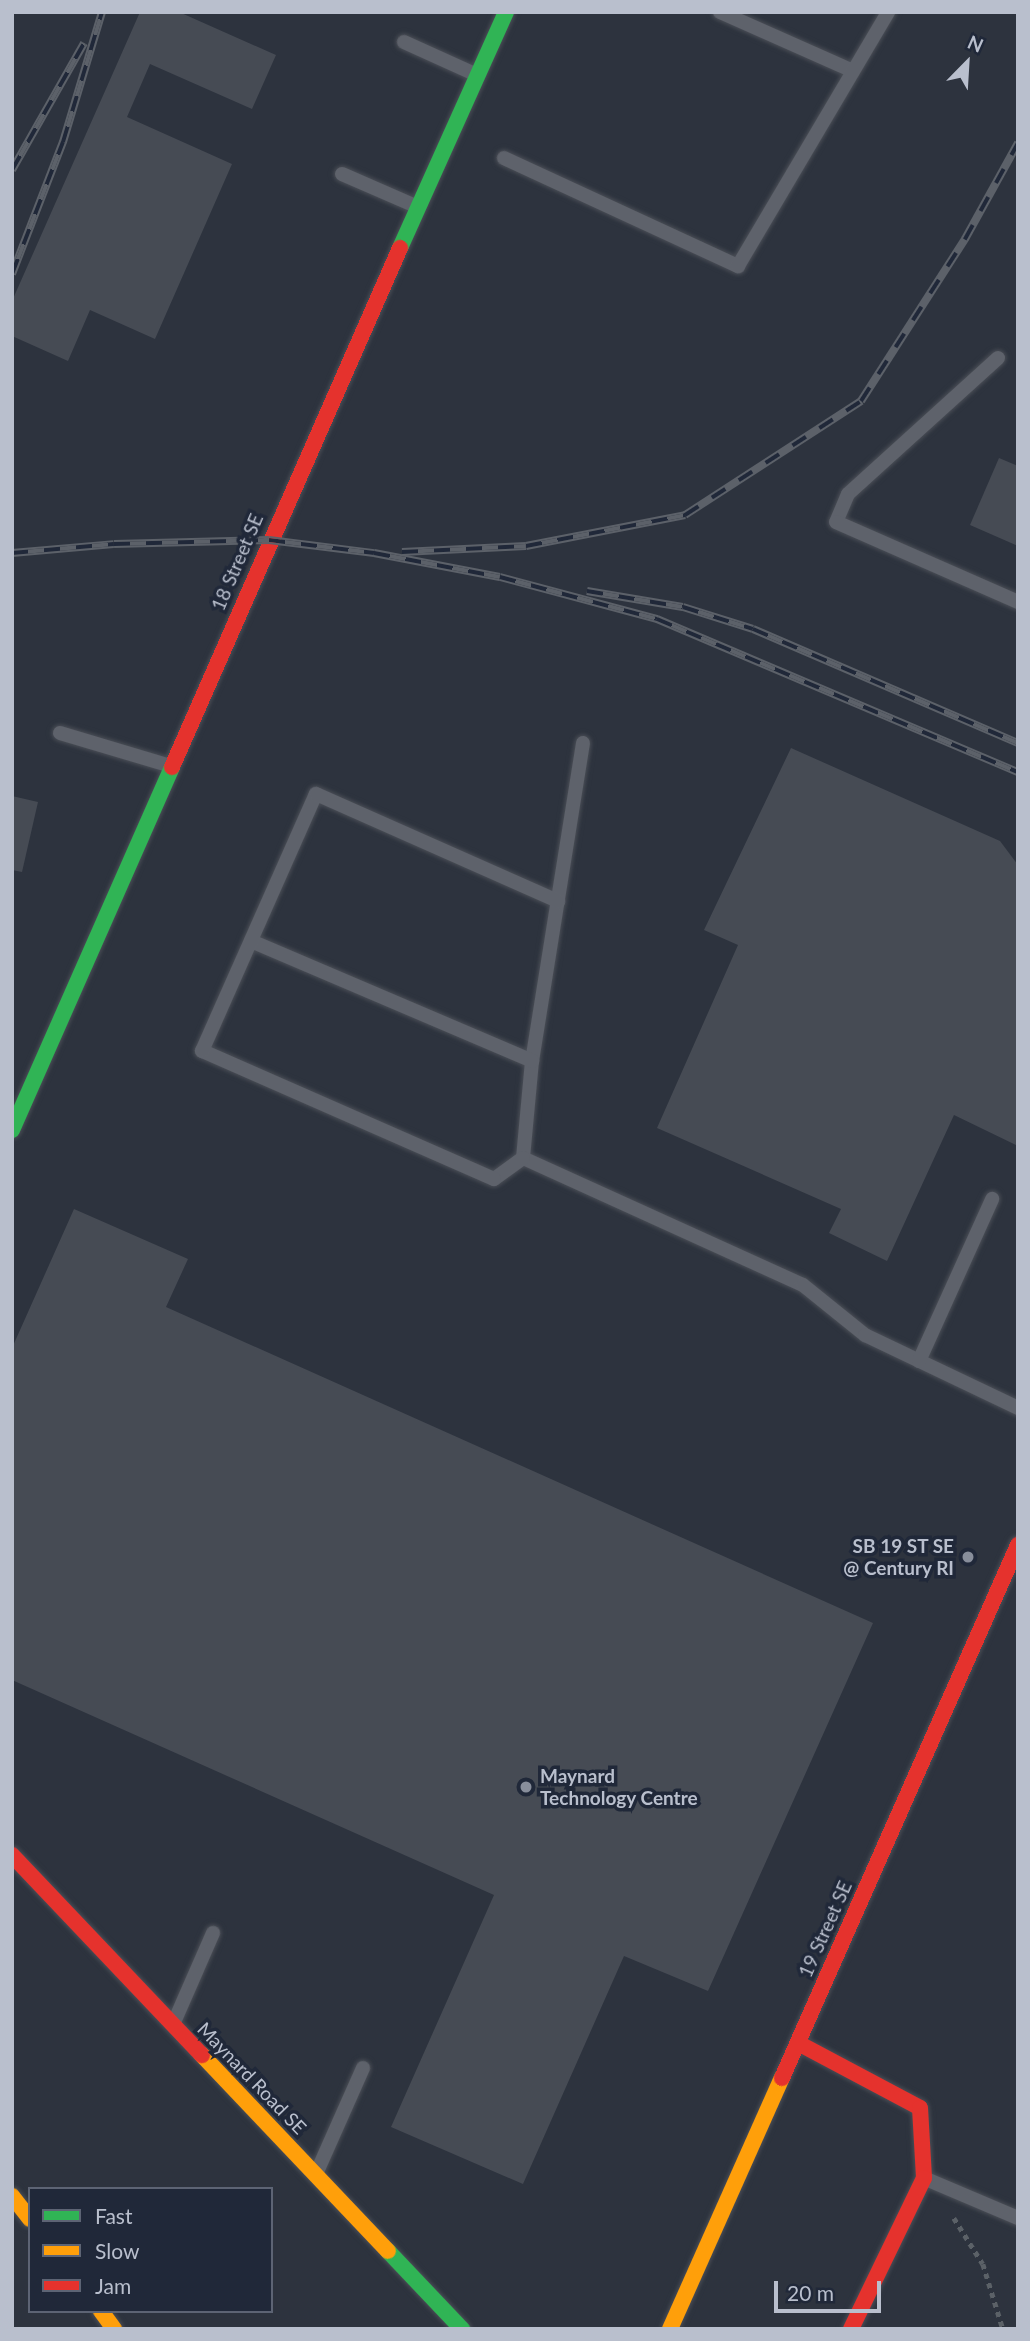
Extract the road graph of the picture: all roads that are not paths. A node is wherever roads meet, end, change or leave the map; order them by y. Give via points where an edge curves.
1 (506, 12) edge
2 (720, 12) edge
3 (888, 12) edge
4 (404, 42) dead end
5 (853, 71) junction
6 (478, 75) junction
7 (504, 158) dead end
8 (342, 174) dead end
9 (418, 208) junction
10 (998, 358) dead end
11 (1018, 602) edge
12 (60, 733) dead end
13 (583, 743) dead end
14 (172, 766) junction
15 (558, 901) junction
16 (251, 941) junction
17 (532, 1061) junction
18 (17, 1107) edge
19 (12, 1130) edge
20 (523, 1158) junction
21 (992, 1199) dead end
22 (919, 1361) junction
23 (1018, 1408) edge
24 (1018, 1545) edge
25 (12, 1855) edge
26 (213, 1933) dead end
27 (173, 2025) junction
28 (798, 2043) junction
29 (363, 2068) dead end
30 (316, 2175) junction
31 (924, 2178) junction
32 (12, 2196) edge
33 (28, 2216) edge
34 (1018, 2218) edge
35 (102, 2313) edge
36 (114, 2329) edge
37 (462, 2329) edge
38 (670, 2329) edge
39 (851, 2329) edge

1 - 6 street, 18 Street SE
2 - 5 lane
3 - 5 lane
4 - 6 lane
5 - 7 lane via 738,266
6 - 9 street, 18 Street SE
8 - 9 lane
9 - 14 street, 18 Street SE
10 - 11 lane via 848,494 836,522
12 - 14 lane
13 - 15 lane
14 - 18 street, 18 Street SE
15 - 16 lane via 316,794
15 - 17 lane
16 - 17 lane
16 - 20 lane via 202,1051 494,1179
17 - 20 lane
18 - 19 street, 18 Street SE
20 - 22 lane via 803,1285 865,1335
21 - 22 lane
22 - 23 lane
24 - 28 street, 19 Street SE
25 - 27 street, Maynard Road SE
26 - 27 lane
27 - 30 street, Maynard Road SE
28 - 31 street via 920,2108
28 - 38 street, 19 Street SE
29 - 30 lane
30 - 37 street, Maynard Road SE
31 - 34 lane
31 - 39 street
32 - 33 street
35 - 36 street

